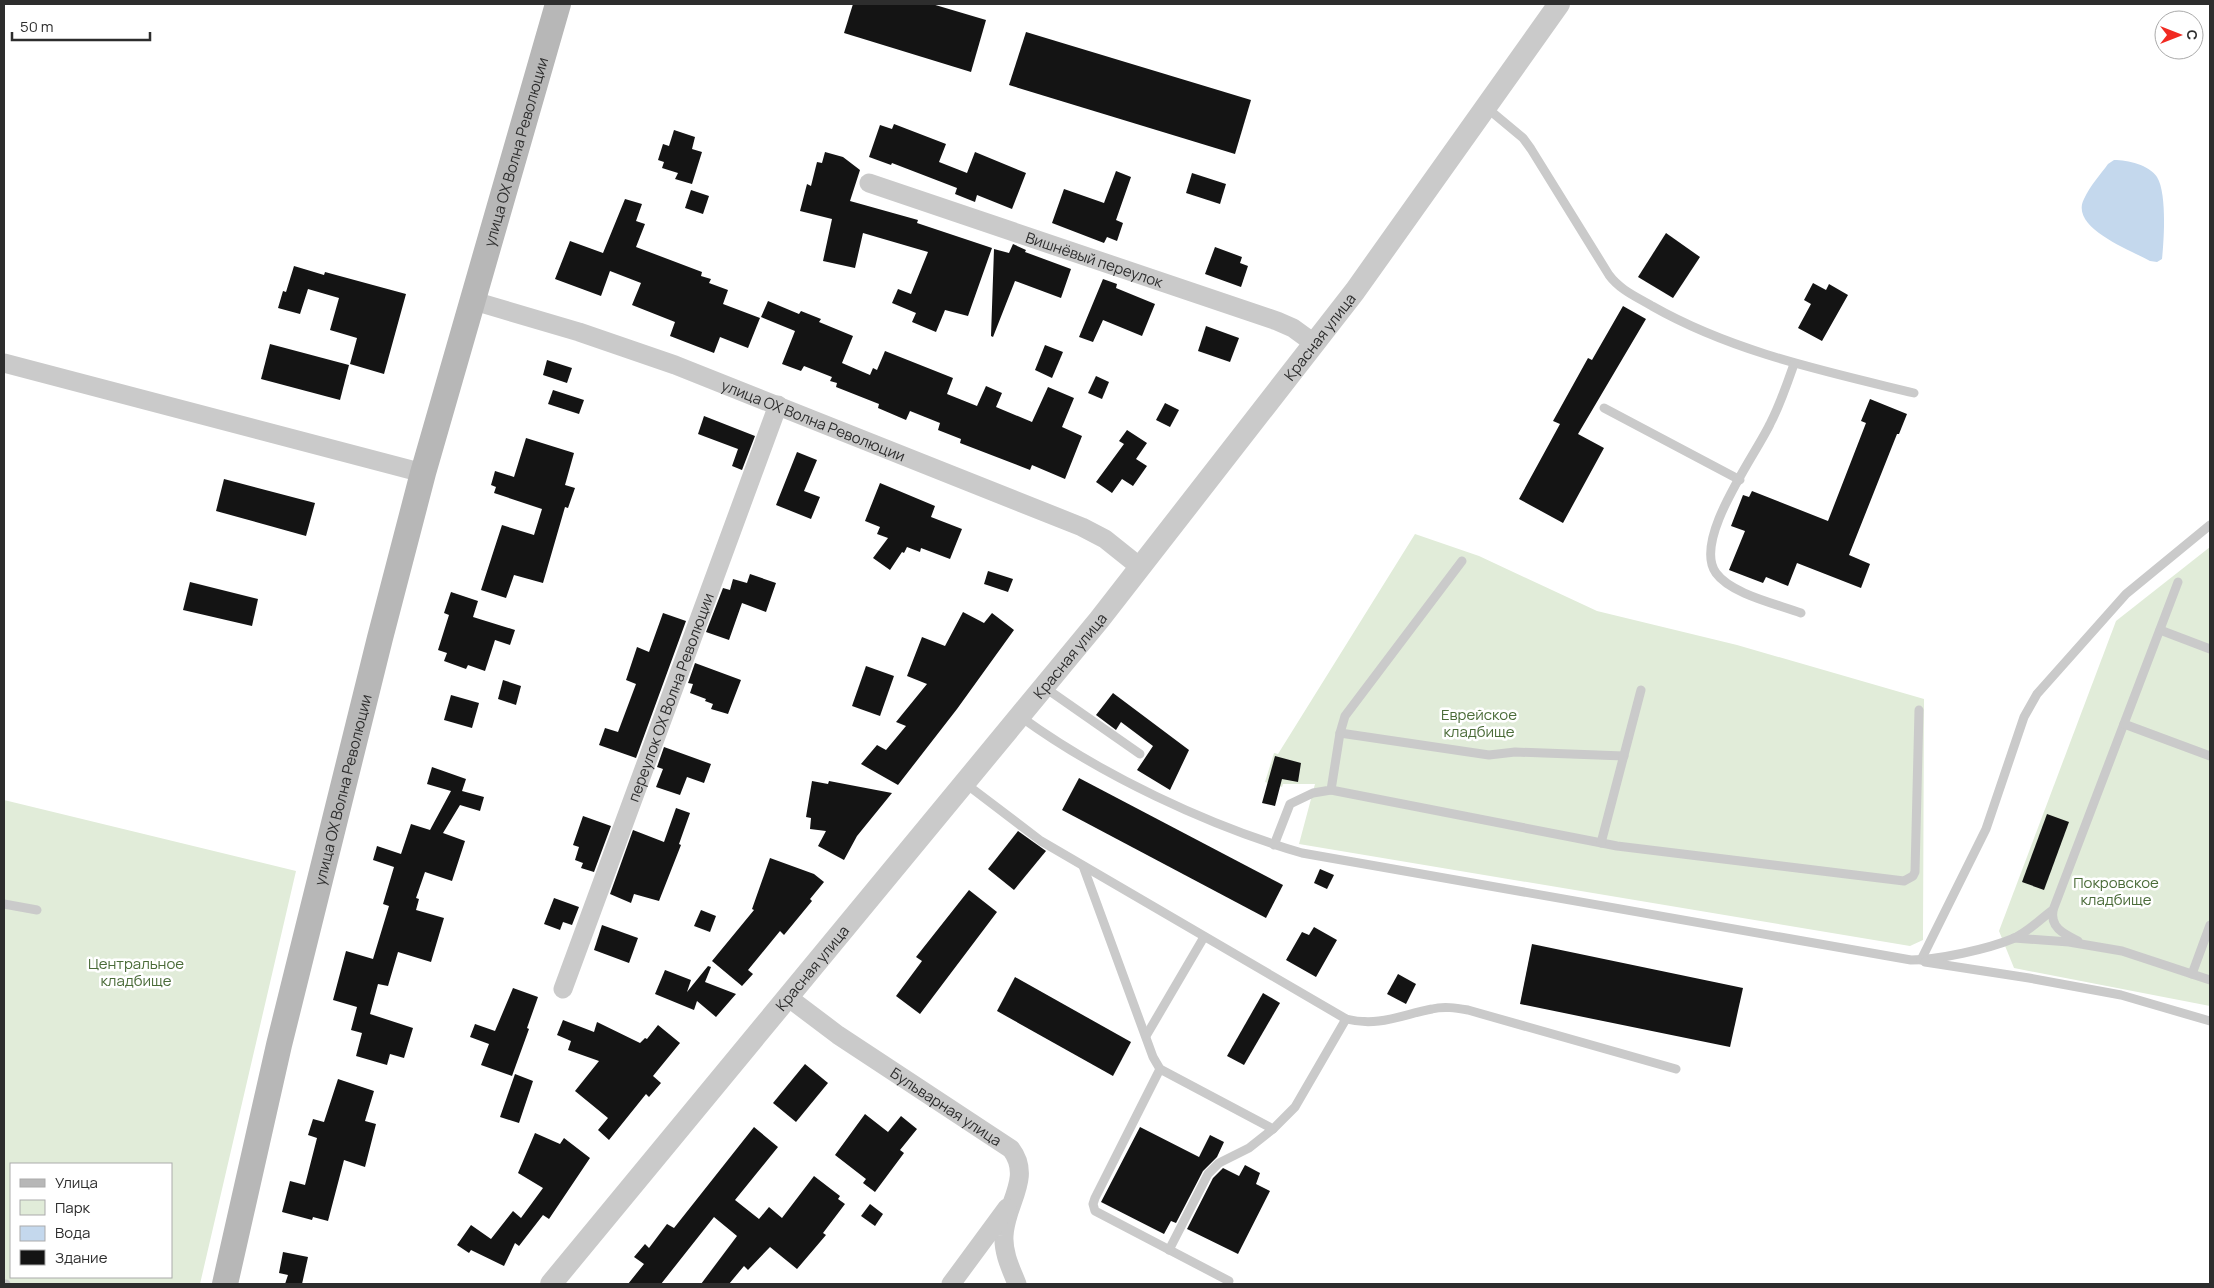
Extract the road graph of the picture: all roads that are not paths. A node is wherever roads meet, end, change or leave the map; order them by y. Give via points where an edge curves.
1 (558, 4) edge
2 (1559, 4) edge
3 (1485, 106) junction
4 (869, 183) dead end
5 (474, 301) junction
6 (1314, 344) junction
7 (4, 363) edge
8 (1794, 364) junction
9 (1914, 392) dead end
10 (778, 405) junction
11 (1604, 408) dead end
12 (423, 473) junction
13 (1740, 480) junction
14 (2210, 525) edge
15 (1462, 561) dead end
16 (1140, 567) junction
17 (2178, 582) dead end
18 (1801, 613) dead end
19 (2160, 630) junction
20 (2210, 649) edge
21 (1044, 687) junction
22 (1640, 690) dead end
23 (1918, 710) dead end
24 (1021, 716) junction
25 (2124, 724) junction
26 (1340, 733) junction
27 (1140, 754) dead end
28 (1624, 756) junction
29 (2210, 756) edge
30 (966, 784) junction
31 (1331, 790) junction
32 (1601, 843) junction
33 (1274, 845) junction
34 (1083, 866) junction
35 (4, 904) edge
36 (37, 910) dead end
37 (2053, 910) junction
38 (2210, 925) edge
39 (1204, 937) junction
40 (2014, 938) junction
41 (2084, 944) junction
42 (1911, 960) junction
43 (1921, 960) junction
44 (2192, 974) junction
45 (2210, 980) edge
46 (563, 990) dead end
47 (789, 998) junction
48 (1346, 1019) junction
49 (2210, 1022) edge
50 (1146, 1036) junction
51 (1160, 1069) junction
52 (1676, 1069) dead end
53 (1273, 1129) junction
54 (1010, 1203) junction
55 (1168, 1250) junction
56 (1229, 1281) dead end
57 (225, 1284) edge
58 (551, 1284) edge
59 (951, 1284) edge
60 (1017, 1284) edge

1 - 5 main road, улица ОХ Волна Революции
2 - 3 street, Красная улица
3 - 6 street, Красная улица
3 - 8 lane via 1531,148 1618,285 1692,328
4 - 6 street, Вишнёвый переулок via 1277,321 1293,328
5 - 10 street, улица ОХ Волна Революции via 618,345
5 - 12 main road, улица ОХ Волна Революции
6 - 16 street, Красная улица
7 - 12 street
8 - 9 lane
8 - 13 lane via 1770,425
10 - 16 street, улица ОХ Волна Революции via 1082,527
10 - 46 street, переулок ОХ Волна Революции
11 - 13 lane
12 - 57 main road, улица ОХ Волна Революции via 336,806
13 - 18 lane via 1710,545 1715,572 1738,590
14 - 43 lane via 2126,594 2037,694 2024,717 1986,829
15 - 26 lane via 1345,716
16 - 21 street, Красная улица
17 - 19 lane
19 - 20 lane
19 - 25 lane
21 - 24 street, Красная улица
21 - 27 lane
22 - 28 lane
23 - 32 lane via 1915,872 1908,880
24 - 30 street, Красная улица
24 - 33 lane via 1096,764 1166,800 1217,824
25 - 29 lane
25 - 37 lane
26 - 28 lane via 1489,755 1515,752
26 - 31 lane
28 - 32 lane
30 - 34 lane via 1041,841
30 - 47 street, Красная улица
31 - 32 lane
31 - 33 lane via 1313,793 1290,804
33 - 42 lane via 1338,861
34 - 39 lane
34 - 50 lane
35 - 36 lane
37 - 40 lane
37 - 41 lane via 2056,927
38 - 44 lane
39 - 48 lane
39 - 50 lane
40 - 41 lane
40 - 43 lane
41 - 44 lane via 2122,951
42 - 43 lane
42 - 49 lane via 2121,995
44 - 45 lane
47 - 54 street, Бульварная улица via 838,1036 1011,1148 1018,1158 1021,1177
47 - 58 street, Красная улица
48 - 52 lane via 1378,1022 1434,1008 1468,1010
48 - 53 lane via 1295,1107
50 - 51 lane
51 - 53 lane
51 - 55 lane via 1093,1204 1100,1215
53 - 55 lane via 1249,1148 1219,1163 1208,1174
54 - 59 street
54 - 60 street, Бульварная улица via 1005,1222 1004,1249
55 - 56 lane

